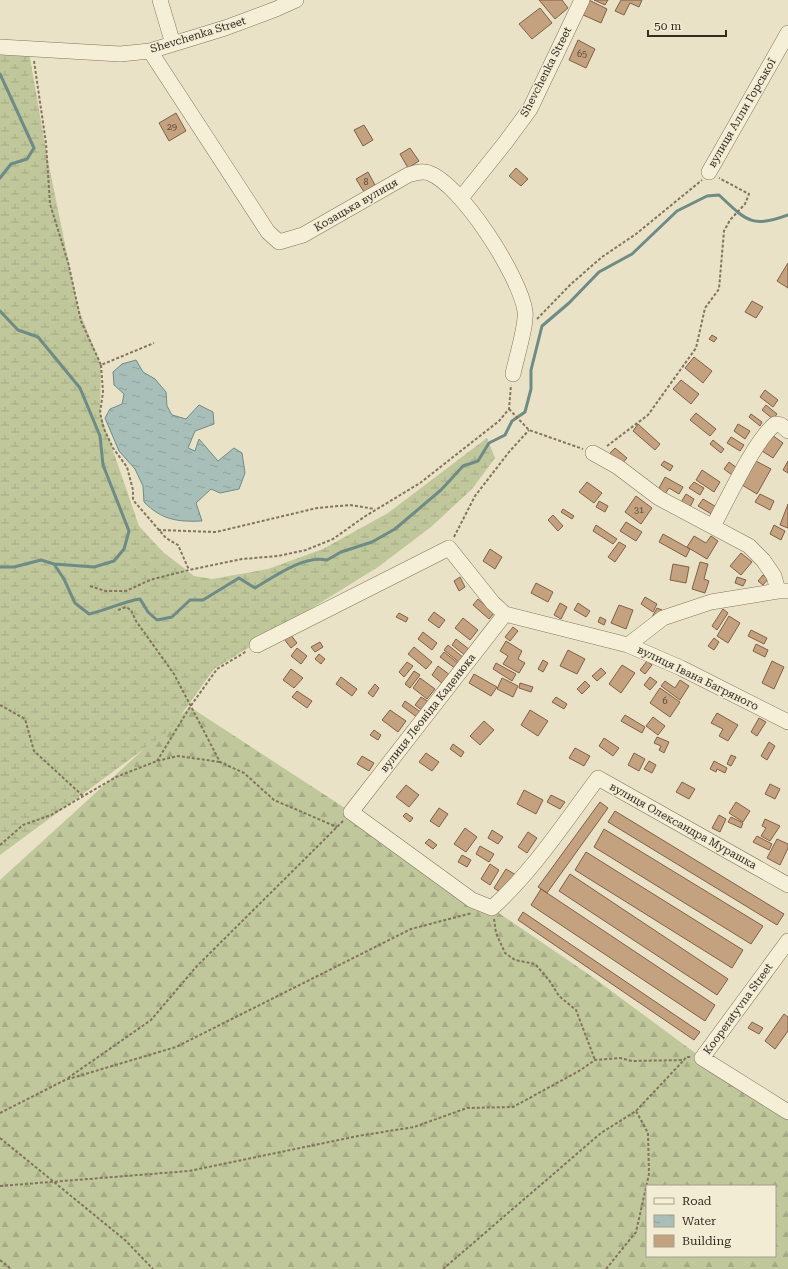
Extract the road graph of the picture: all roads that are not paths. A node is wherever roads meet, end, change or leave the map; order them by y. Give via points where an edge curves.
1 (160, 0) edge
2 (296, 0) edge
3 (582, 0) edge
4 (788, 33) edge
5 (173, 44) junction
6 (0, 47) edge
7 (150, 51) junction
8 (709, 172) road end
9 (460, 198) junction
10 (513, 374) road end
11 (788, 431) edge
12 (593, 452) road end
13 (713, 526) junction
14 (783, 591) edge
15 (505, 614) junction
16 (257, 645) road end
17 (628, 645) junction
18 (788, 722) edge
19 (788, 885) edge
20 (492, 908) joint
21 (788, 941) edge
22 (788, 1112) edge

1 - 5 street
2 - 5 street, Shevchenka Street
3 - 9 street, Shevchenka Street via 530,109
4 - 8 street, вулиця Алли Горської
5 - 7 street, Shevchenka Street
6 - 7 street, Shevchenka Street via 120,54
7 - 9 street, Козацька вулиця via 268,232 279,242 303,235 408,175 419,172 429,172
9 - 10 street, Козацька вулиця via 497,248 522,299 525,312
11 - 13 street via 775,424 769,429 753,452
12 - 13 street via 659,498
13 - 14 street via 749,546
14 - 17 street via 711,602 663,618
15 - 16 street via 493,603 449,548
15 - 17 street, вулиця Івана Багряного
15 - 20 street, вулиця Леоніда Каденюка via 351,812 472,900
17 - 18 street, вулиця Івана Багряного via 681,668
19 - 20 street, вулиця Олександра Мурашка via 598,778 535,863 516,886
21 - 22 street, Kooperatyvna Street via 702,1058

